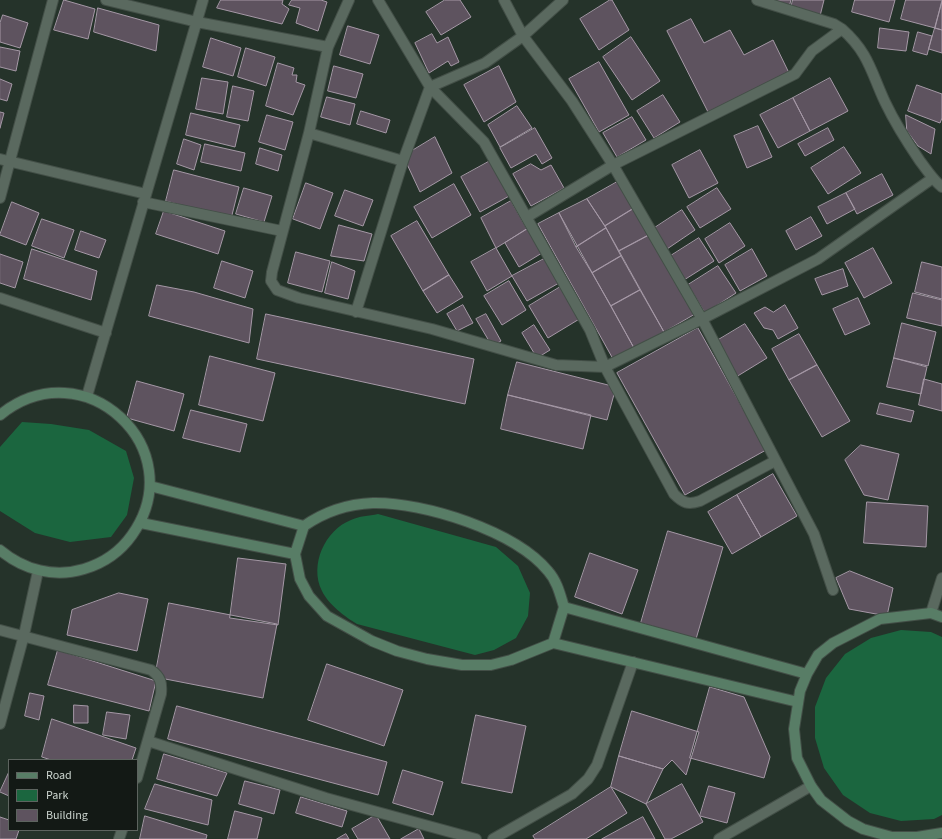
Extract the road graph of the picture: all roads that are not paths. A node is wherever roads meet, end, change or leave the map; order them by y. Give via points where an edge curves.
1 (53, 0) edge
2 (106, 0) edge
3 (203, 0) edge
4 (349, 0) edge
5 (378, 0) edge
6 (504, 0) edge
7 (563, 0) edge
8 (757, 0) edge
9 (197, 22) junction
10 (842, 29) junction
11 (523, 36) junction
12 (328, 47) junction
13 (430, 87) junction
14 (309, 133) junction
15 (0, 159) edge
16 (403, 161) junction
17 (10, 162) junction
18 (613, 165) junction
19 (933, 178) junction
20 (942, 187) edge
21 (0, 198) edge
22 (145, 198) junction
23 (527, 217) junction
24 (282, 231) junction
25 (0, 298) edge
26 (356, 312) junction
27 (702, 319) junction
28 (106, 333) junction
29 (605, 367) junction
30 (87, 396) junction
31 (0, 415) edge
32 (775, 462) junction
33 (150, 486) junction
34 (141, 523) junction
35 (304, 526) junction
36 (0, 550) edge
37 (295, 554) junction
38 (38, 571) junction
39 (942, 578) edge
40 (833, 590) dead end
41 (564, 607) junction
42 (931, 614) junction
43 (942, 617) edge
44 (0, 630) edge
45 (24, 635) junction
46 (554, 643) junction
47 (633, 662) junction
48 (807, 674) junction
49 (798, 702) junction
50 (0, 724) edge
51 (148, 741) junction
52 (138, 775) edge
53 (811, 786) junction
54 (942, 833) edge
55 (879, 837) edge
56 (476, 839) edge
57 (493, 839) edge
58 (719, 839) edge

1 - 17 street
2 - 9 street
3 - 9 street
4 - 12 street
5 - 13 street
6 - 11 street
7 - 11 street
8 - 10 street via 834,24
9 - 12 street
9 - 22 street
10 - 18 street via 812,52 795,74
10 - 19 street via 860,46 897,125
11 - 13 street via 485,63
11 - 18 street via 572,100
12 - 14 street
13 - 16 street
13 - 23 street via 484,142
14 - 16 street
14 - 24 street
15 - 17 street
16 - 26 street
17 - 21 street
17 - 22 street
18 - 23 street
18 - 27 street
19 - 20 street
19 - 27 street via 818,259
22 - 24 street
22 - 28 street
23 - 29 street via 590,330
24 - 26 street via 272,285 286,295
25 - 28 street
26 - 29 street via 432,329 556,365
27 - 29 street
27 - 32 street
28 - 30 street
29 - 32 street via 674,494 685,503 700,501
30 - 31 street via 62,392 36,395 12,405
30 - 33 street via 113,410 134,431 146,457
32 - 40 street via 814,534
33 - 34 street
33 - 35 street
34 - 37 street
34 - 38 street via 123,548 98,565 68,574
35 - 37 street
35 - 41 street via 327,513 373,503 440,514 495,532 526,551 549,572
36 - 38 street via 13,561
37 - 46 street via 300,579 308,596 327,616 372,641 397,650 427,659 462,665 491,665
38 - 45 street
39 - 42 street
41 - 46 street
41 - 48 street
42 - 43 street
42 - 48 street via 880,619 852,632 818,656
44 - 45 street
45 - 50 street
45 - 51 street via 151,670 158,675 162,682 161,694
46 - 47 street
47 - 49 street
47 - 57 street via 597,765 588,779 572,794
48 - 49 street
49 - 53 street via 794,729 797,758
51 - 52 street
51 - 56 street via 326,798
53 - 55 street via 834,812
53 - 58 street
54 - 55 street via 917,838

